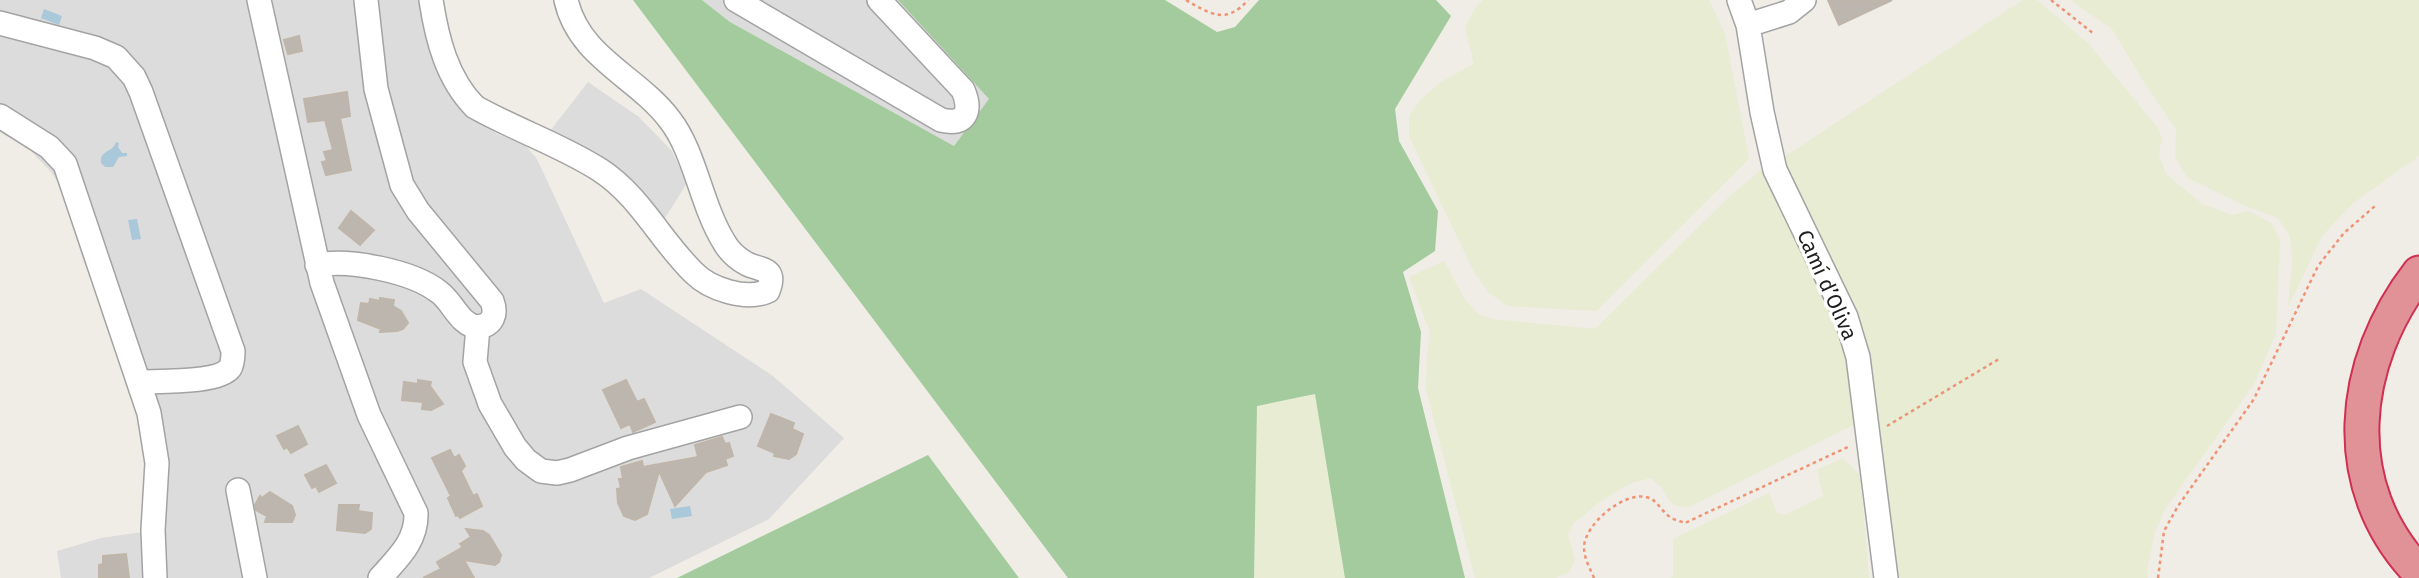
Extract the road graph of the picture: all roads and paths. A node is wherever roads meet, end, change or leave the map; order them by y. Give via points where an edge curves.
1 (259, 0) edge
2 (366, 0) edge
3 (431, 0) edge
4 (566, 0) edge
5 (736, 0) edge
6 (879, 0) edge
7 (1186, 0) edge
8 (1248, 0) edge
9 (1739, 0) edge
10 (1804, 0) edge
11 (2051, 0) edge
12 (0, 23) edge
13 (1748, 25) junction
14 (2094, 34) dead end
15 (0, 116) edge
16 (2375, 206) dead end
17 (317, 265) junction
18 (2419, 273) edge
19 (478, 327) junction
20 (1999, 359) dead end
21 (140, 382) junction
22 (740, 417) dead end
23 (1869, 437) junction
24 (237, 490) dead end
25 (253, 567) edge
26 (2419, 572) edge
27 (155, 578) edge
28 (380, 578) edge
29 (1594, 578) edge
30 (1886, 578) edge
31 (2158, 578) edge

1 - 17 street
2 - 19 street via 376,89 402,185 492,300 494,317 485,327
3 - 4 street via 449,68 462,94 475,107 609,177 709,284 747,295 768,291 771,275 737,258 714,226 680,134 670,119 583,38
5 - 6 street via 941,120 957,121 965,116 963,90
7 - 8 path via 1207,13 1221,15 1238,10
9 - 13 street, Camí d’Oliva
10 - 13 street via 1789,12
11 - 14 path
12 - 21 street via 116,57 141,92 233,361 216,377
13 - 23 street, Camí d’Oliva via 1775,170 1846,317 1858,357
15 - 21 street via 49,147 65,164
16 - 31 path via 2344,233 2318,266 2254,399 2178,506 2164,531
17 - 19 street via 367,266 422,282 449,301 464,323
17 - 28 street via 369,415 416,513 414,535
18 - 26 highway via 2401,296 2374,353 2361,418 2364,462 2376,504 2396,544
19 - 22 street via 475,362 490,404 515,447 541,471 570,470 628,448
20 - 23 path
21 - 27 street via 156,447
23 - 29 path via 1685,523 1672,519 1654,499 1642,496 1613,507 1598,518 1584,544
23 - 30 street, Camí d’Oliva
24 - 25 street

